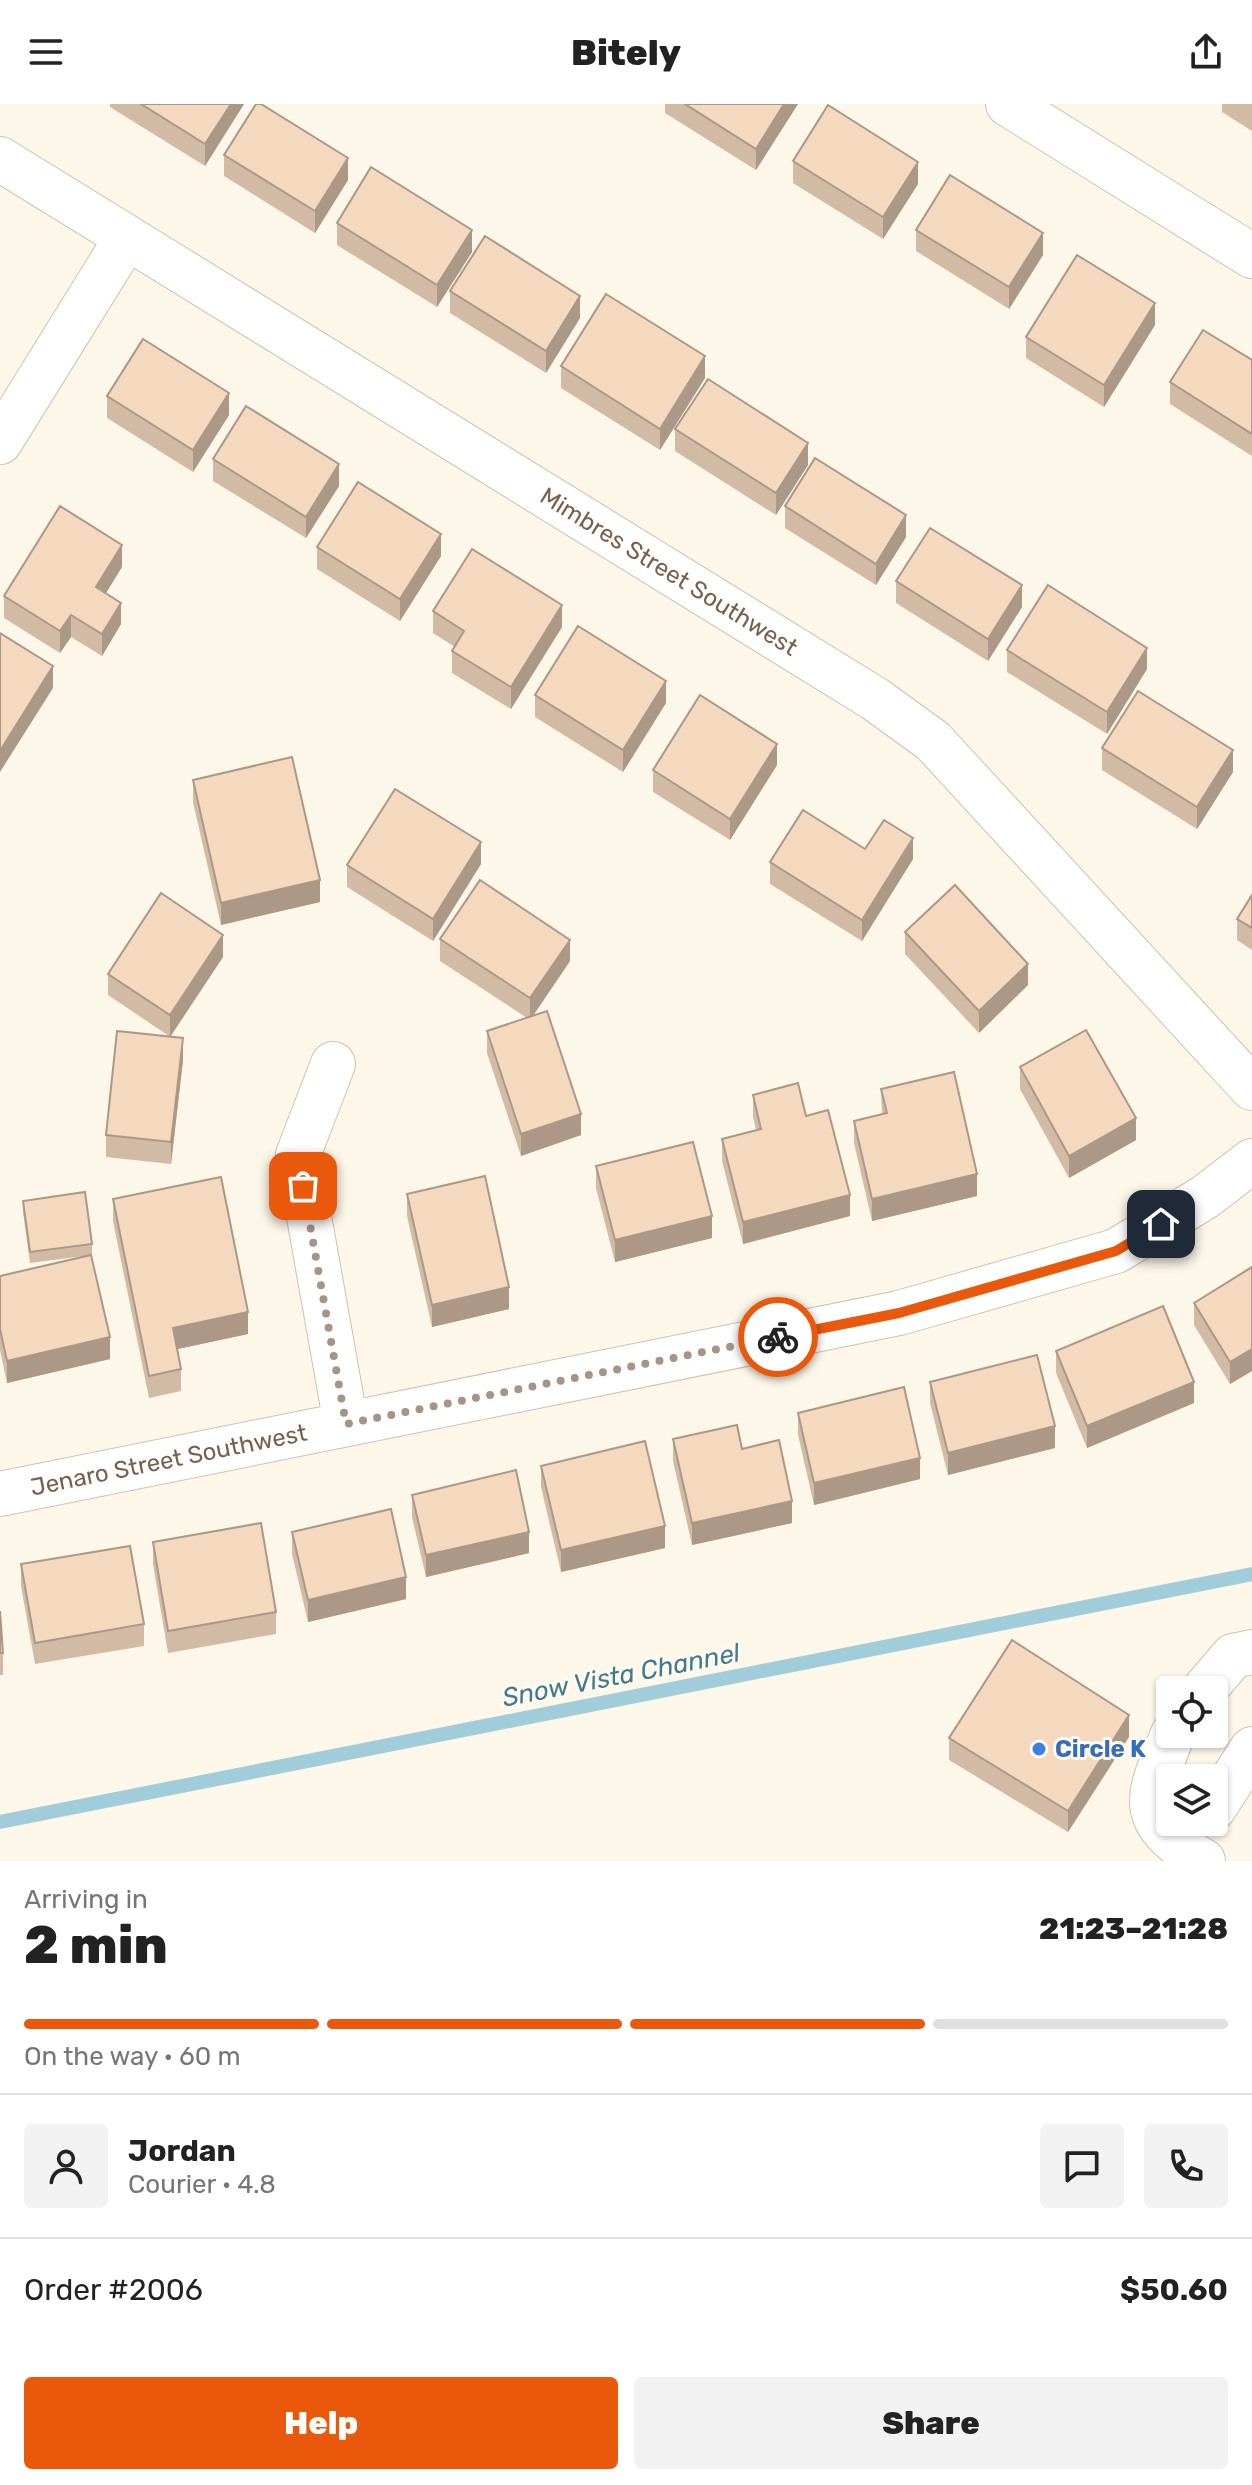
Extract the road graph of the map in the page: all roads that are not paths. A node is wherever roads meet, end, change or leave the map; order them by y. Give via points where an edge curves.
1 (1008, 104) edge
2 (0, 159) edge
3 (126, 239) junction
4 (1252, 256) edge
5 (0, 442) edge
6 (333, 1064) dead end
7 (1252, 1088) edge
8 (1252, 1161) edge
9 (346, 1424) junction
10 (0, 1494) edge
11 (1252, 1652) edge
12 (1216, 1676) edge
13 (1167, 1748) edge
14 (1252, 1749) edge
15 (1228, 1786) edge
16 (1198, 1845) edge

1 - 4 street
2 - 3 street, Mimbres Street Southwest
3 - 5 street
3 - 7 street, Mimbres Street Southwest via 875,699 933,741
6 - 9 street via 298,1155
8 - 9 street, Jenaro Street Southwest via 1205,1197 1116,1251 899,1313
9 - 10 street, Jenaro Street Southwest
11 - 12 street via 1233,1656
13 - 16 street via 1150,1791 1155,1821 1176,1845
14 - 15 street

